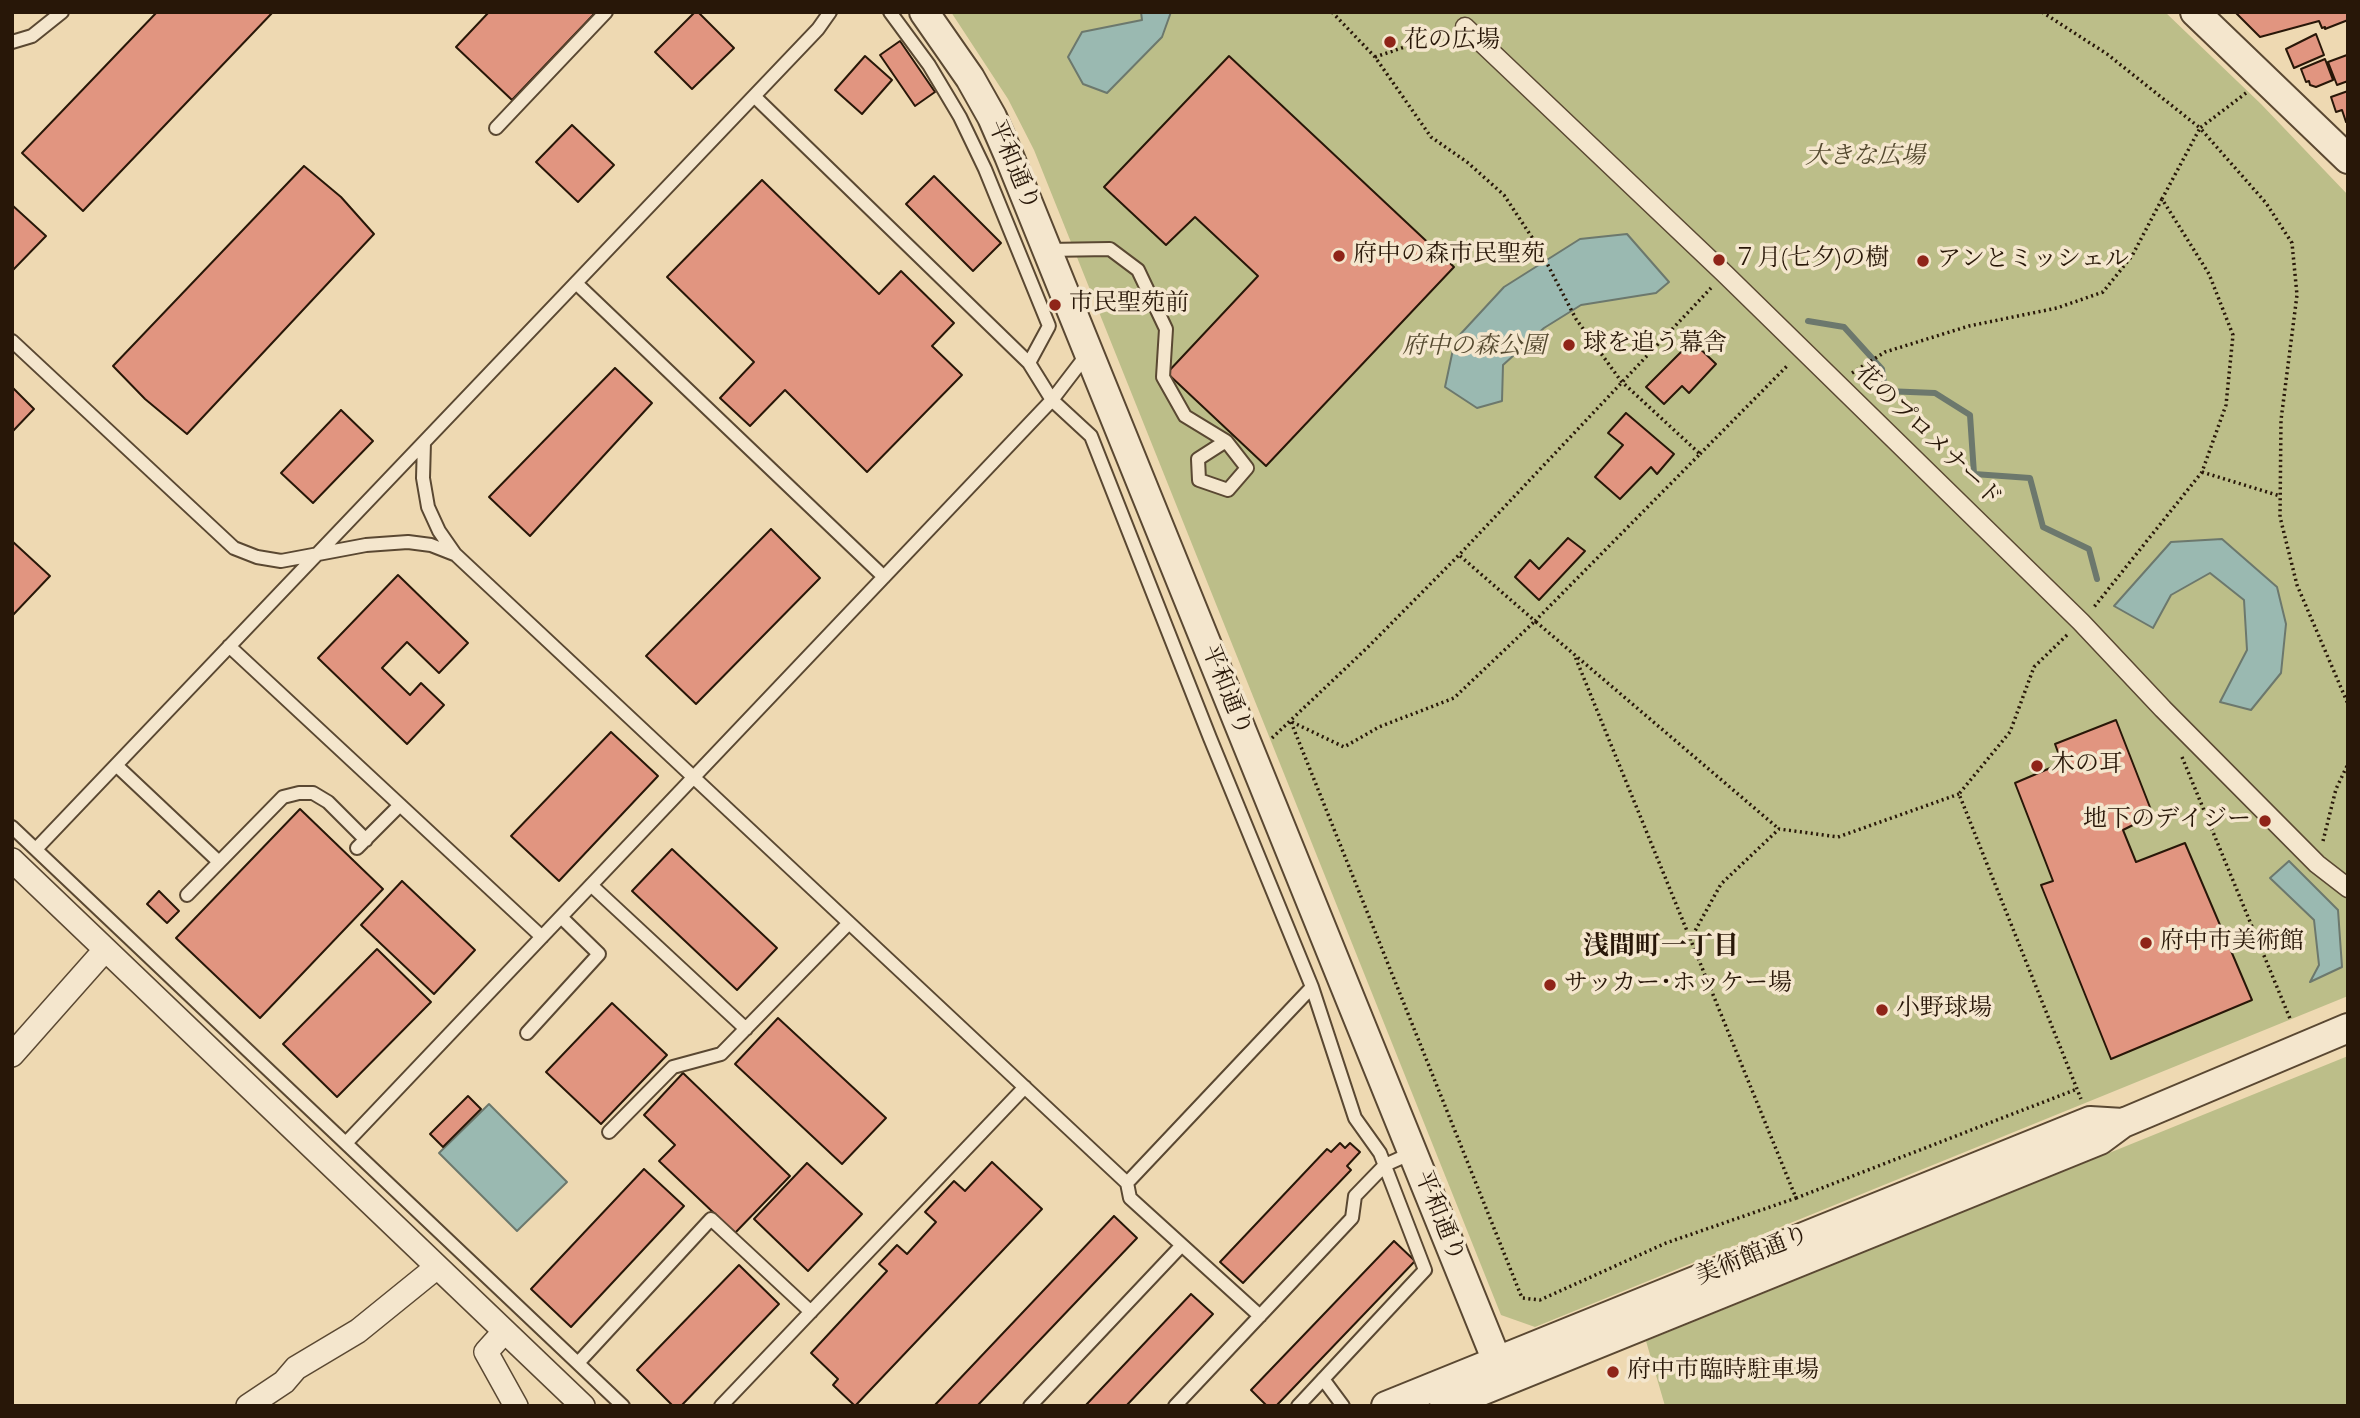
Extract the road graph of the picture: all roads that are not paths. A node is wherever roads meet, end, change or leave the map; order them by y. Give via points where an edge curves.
1 (62, 12) edge
2 (606, 12) edge
3 (830, 12) edge
4 (890, 12) edge
5 (923, 12) edge
6 (2195, 12) edge
7 (1465, 27) road end
8 (12, 42) edge
9 (754, 96) junction
10 (496, 128) dead end
11 (2348, 159) edge
12 (1047, 250) junction
13 (576, 283) junction
14 (12, 341) edge
15 (1088, 353) junction
16 (1029, 363) junction
17 (1052, 400) junction
18 (1226, 441) dead end
19 (424, 442) junction
20 (317, 554) junction
21 (454, 554) junction
22 (884, 577) junction
23 (229, 646) junction
24 (116, 765) junction
25 (693, 777) junction
26 (400, 805) junction
27 (12, 827) edge
28 (36, 849) junction
29 (12, 860) edge
30 (219, 862) junction
31 (591, 885) junction
32 (2348, 888) edge
33 (187, 895) dead end
34 (561, 917) junction
35 (849, 923) junction
36 (542, 937) junction
37 (105, 950) junction
38 (1312, 987) junction
39 (2348, 1028) edge
40 (746, 1029) junction
41 (527, 1033) dead end
42 (12, 1055) edge
43 (1025, 1087) junction
44 (609, 1132) dead end
45 (346, 1143) junction
46 (1412, 1153) junction
47 (1385, 1165) junction
48 (1127, 1183) junction
49 (1182, 1245) junction
50 (437, 1267) junction
51 (811, 1312) junction
52 (1259, 1316) junction
53 (504, 1332) junction
54 (578, 1363) junction
55 (1500, 1371) junction
56 (1323, 1379) junction
57 (248, 1406) edge
58 (516, 1406) edge
59 (583, 1406) edge
60 (624, 1406) edge
61 (721, 1406) edge
62 (1030, 1406) edge
63 (1175, 1406) edge
64 (1298, 1406) edge
65 (1343, 1406) edge
66 (1386, 1406) edge
67 (1444, 1406) edge

1 - 8 lane via 32,36
2 - 10 lane
3 - 9 lane
4 - 16 lane via 960,117 1049,326
5 - 12 street, 平和通り via 992,117
6 - 11 street
7 - 32 street, 花のプロメナード via 1838,383 2318,864
9 - 13 lane
9 - 16 lane
12 - 15 street, 平和通り
12 - 18 lane via 1110,249 1138,270 1166,329 1163,376 1185,416
13 - 19 lane
13 - 22 lane
14 - 20 lane via 234,548 281,561
15 - 17 lane
15 - 46 street, 平和通り
16 - 17 lane
17 - 22 lane
17 - 38 lane via 1091,436
19 - 20 lane
19 - 21 lane via 428,508
20 - 21 lane via 408,541
20 - 23 lane
21 - 25 lane
22 - 25 lane
23 - 24 lane
23 - 26 lane
24 - 28 lane
24 - 30 lane
25 - 31 lane
25 - 35 lane
26 - 30 lane via 361,844 328,802 313,793 283,797
26 - 36 lane
27 - 28 lane
28 - 45 lane
29 - 37 street
30 - 33 lane
31 - 34 lane
31 - 40 lane
34 - 36 lane
34 - 41 lane via 599,954
35 - 40 lane
35 - 43 lane
36 - 45 lane
37 - 42 street
37 - 50 street
38 - 47 lane via 1355,1118
38 - 48 lane
39 - 55 street, 美術館通り via 2123,1122 2090,1121
40 - 44 lane via 721,1054 673,1067
43 - 48 lane
43 - 51 lane
45 - 54 lane
46 - 47 lane
46 - 55 street, 平和通り
47 - 52 lane via 1355,1196 1352,1218
47 - 56 lane via 1424,1270
48 - 49 lane via 1130,1198
49 - 52 lane
49 - 62 lane
50 - 53 street
50 - 57 street via 358,1331 296,1368 284,1382
51 - 54 lane via 711,1219
51 - 61 lane
52 - 63 lane
53 - 58 street via 486,1352
53 - 59 street
54 - 60 lane
55 - 66 street, 美術館通り
55 - 67 street, 美術館通り
56 - 64 lane
56 - 65 lane

